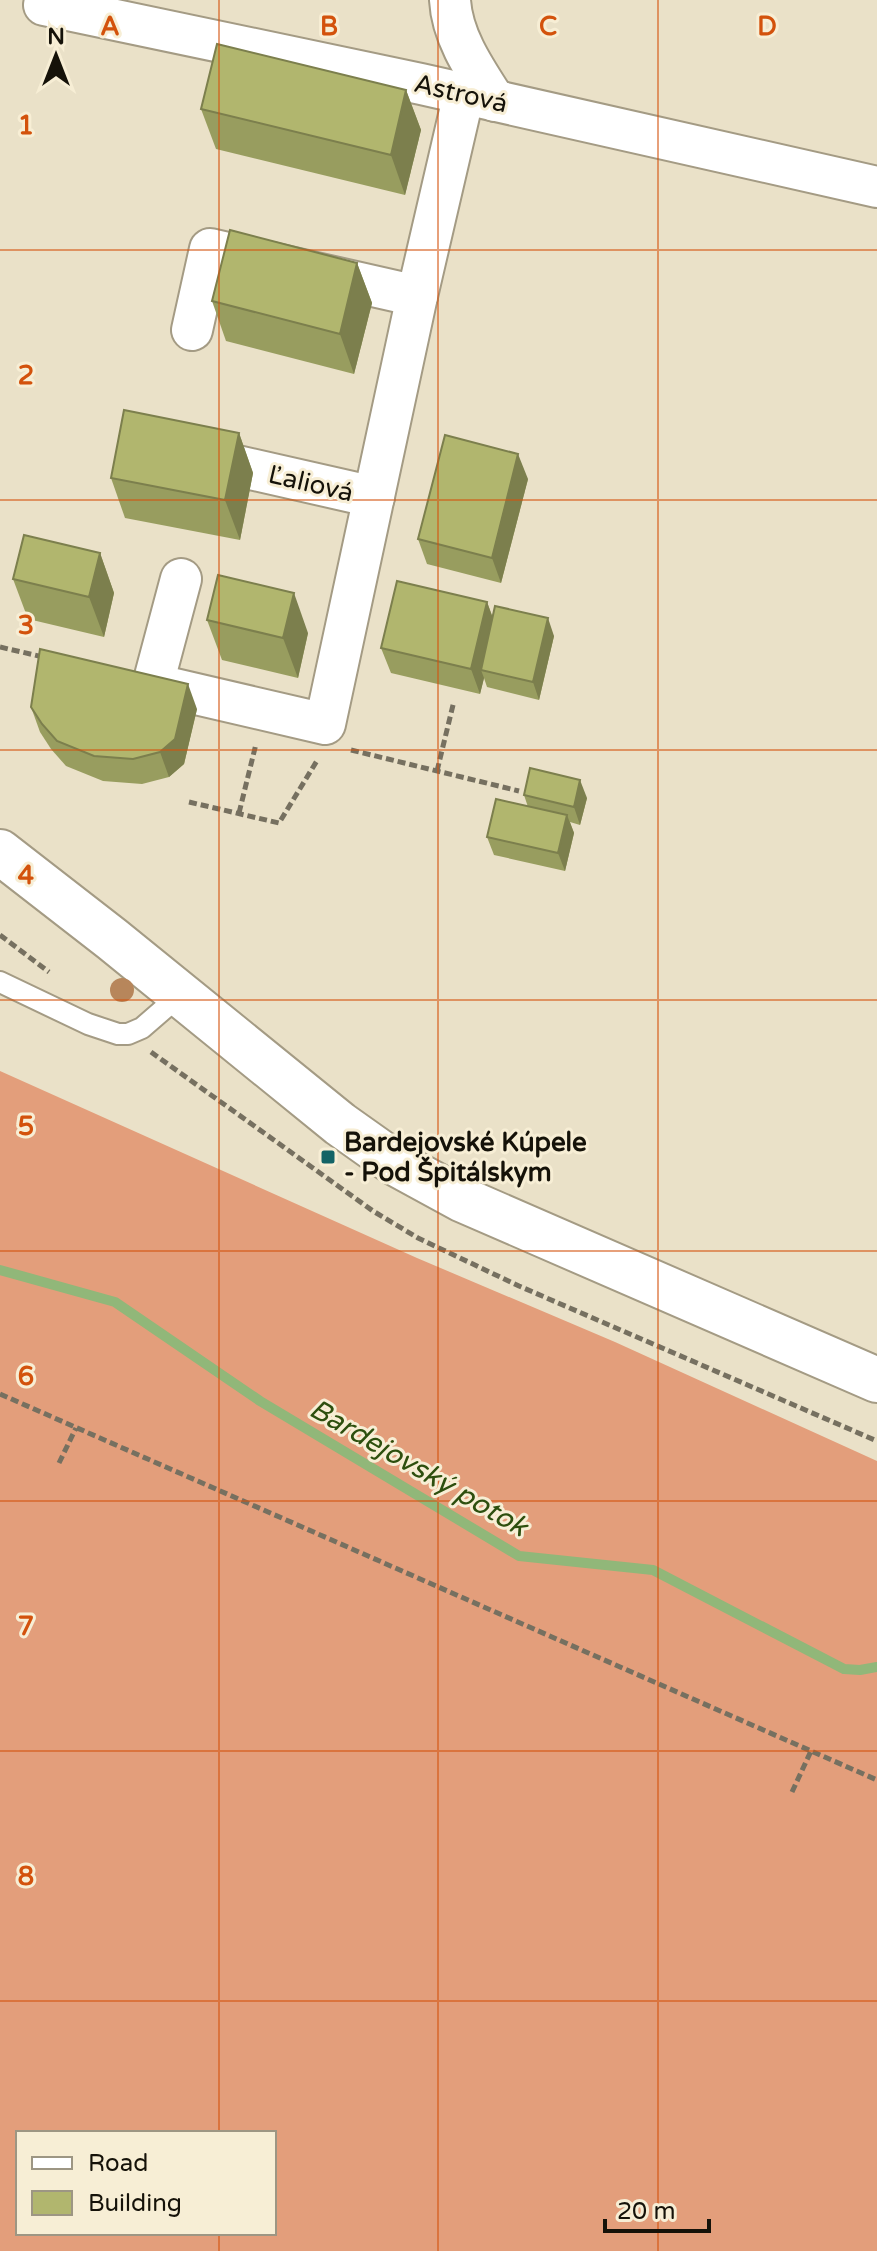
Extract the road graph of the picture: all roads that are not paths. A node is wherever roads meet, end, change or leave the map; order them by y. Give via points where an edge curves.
1 (450, 0) edge
2 (44, 5) dead end
3 (480, 97) junction
4 (877, 187) edge
5 (417, 296) junction
6 (192, 330) dead end
7 (202, 458) edge
8 (374, 497) junction
9 (181, 579) dead end
10 (0, 852) edge
11 (0, 982) edge
12 (180, 995) junction
13 (877, 1380) edge

1 - 3 street
2 - 3 street, Astrová
3 - 4 street, Astrová
3 - 5 street
5 - 6 street via 210,249
5 - 8 street
7 - 8 street, Ľaliová
8 - 9 street via 325,724 153,684
10 - 12 street
11 - 12 lane via 118,1034 142,1028
12 - 13 street via 395,1163 461,1199

